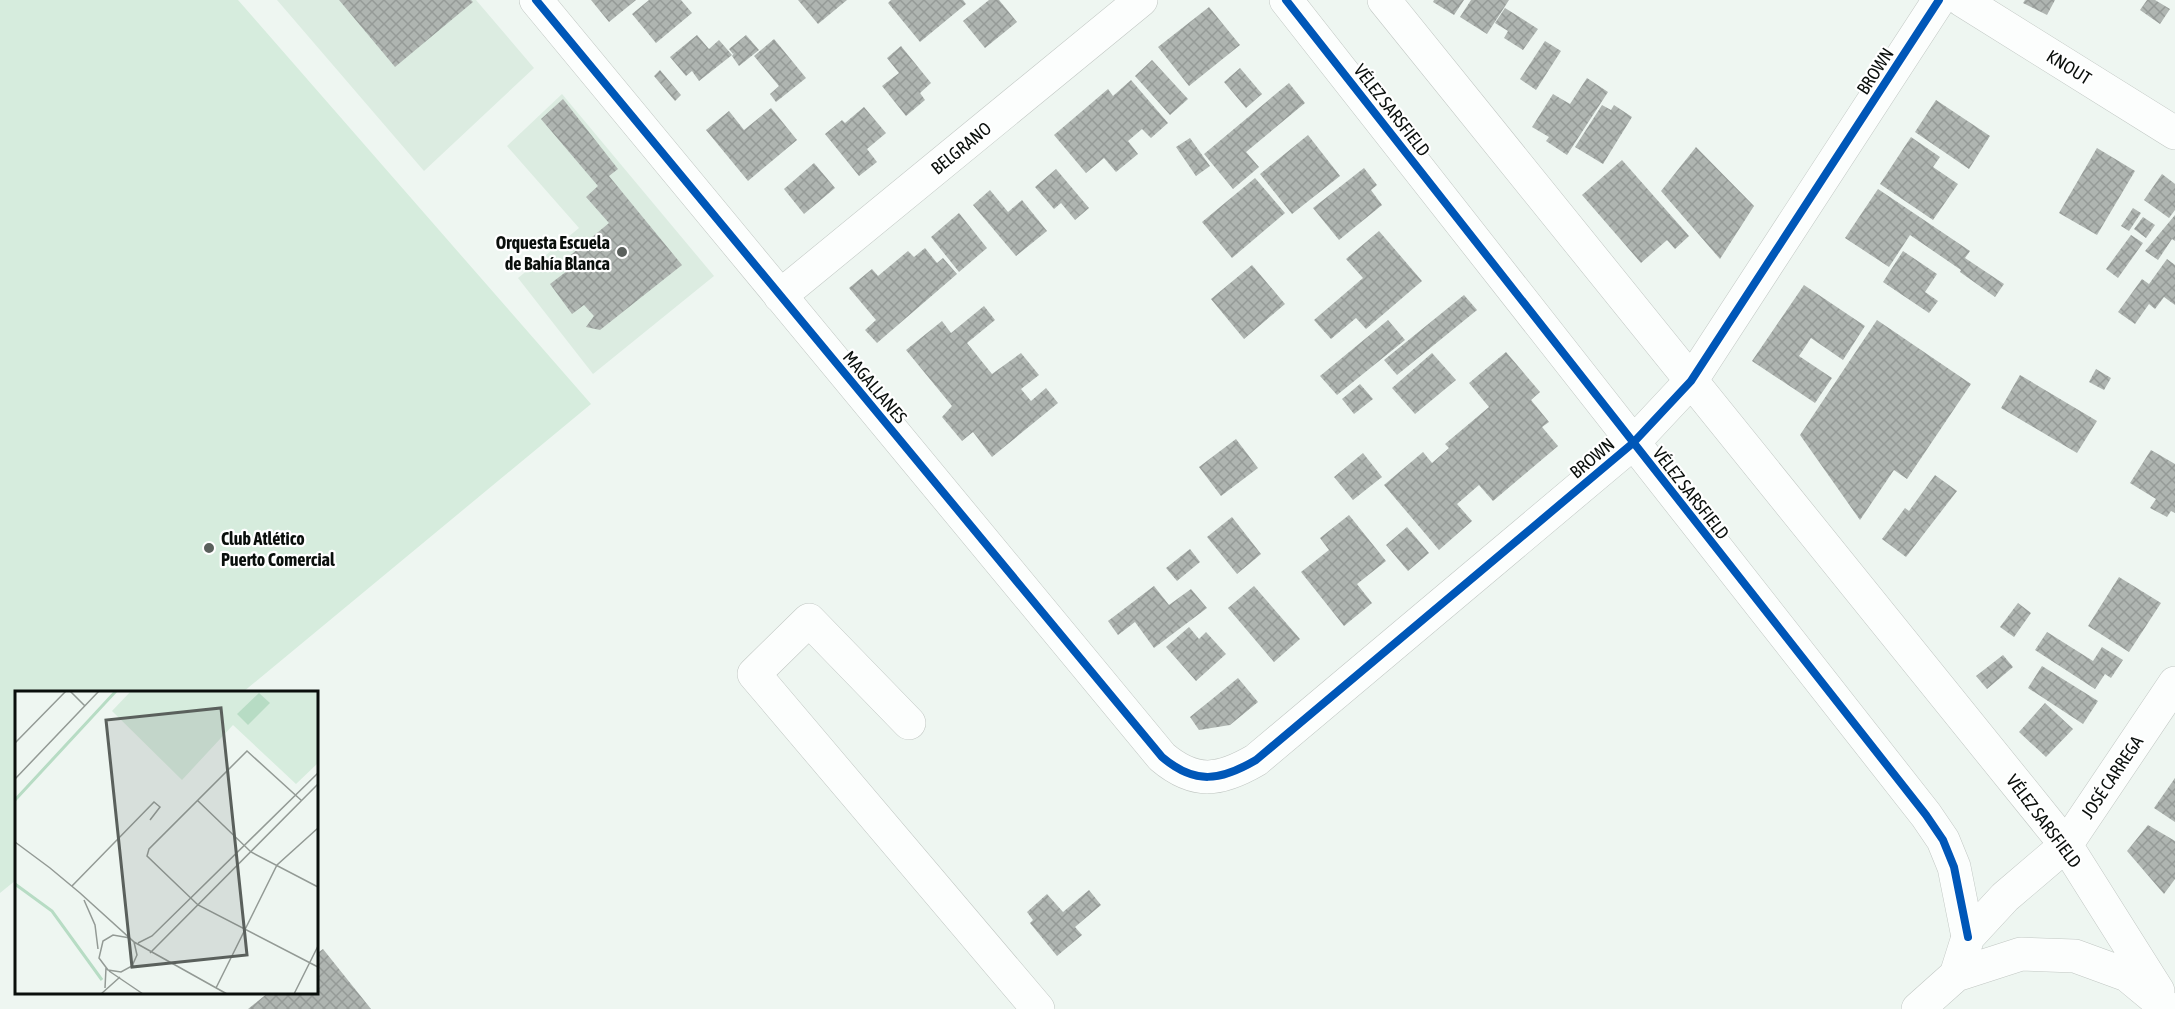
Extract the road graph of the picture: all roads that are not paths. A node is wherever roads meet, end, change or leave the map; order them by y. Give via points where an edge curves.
1 (536, 0) edge
2 (1141, 0) edge
3 (1286, 0) edge
4 (1384, 0) edge
5 (1940, 0) edge
6 (1962, 0) edge
7 (2175, 134) edge
8 (780, 296) junction
9 (1691, 381) junction
10 (1633, 443) junction
11 (2175, 683) edge
12 (909, 723) dead end
13 (1202, 777) joint
14 (2066, 845) junction
15 (1968, 937) junction
16 (1956, 975) junction
17 (1919, 1008) edge
18 (1038, 1009) edge
19 (2168, 1009) edge

1 - 8 street, MAGALLANES
2 - 8 street, BELGRANO
3 - 10 street, VÉLEZ SARSFIELD
4 - 9 street, VÉLEZ SARSFIELD
5 - 9 street, BROWN
6 - 7 street, KNOUT
8 - 13 street, MAGALLANES via 1162,757 1175,768
9 - 10 street, BROWN
9 - 14 street, VÉLEZ SARSFIELD
10 - 13 street, BROWN via 1256,760 1236,772
10 - 15 street, VÉLEZ SARSFIELD via 1943,840 1954,867
11 - 14 street, JOSÉ CARREGA
12 - 18 street via 808,620 754,674
14 - 15 street, JOSÉ CARREGA via 2005,897
14 - 19 street, VÉLEZ SARSFIELD
15 - 16 street, JOSÉ CARREGA
16 - 17 street
16 - 19 street via 2021,954 2075,956 2127,975

